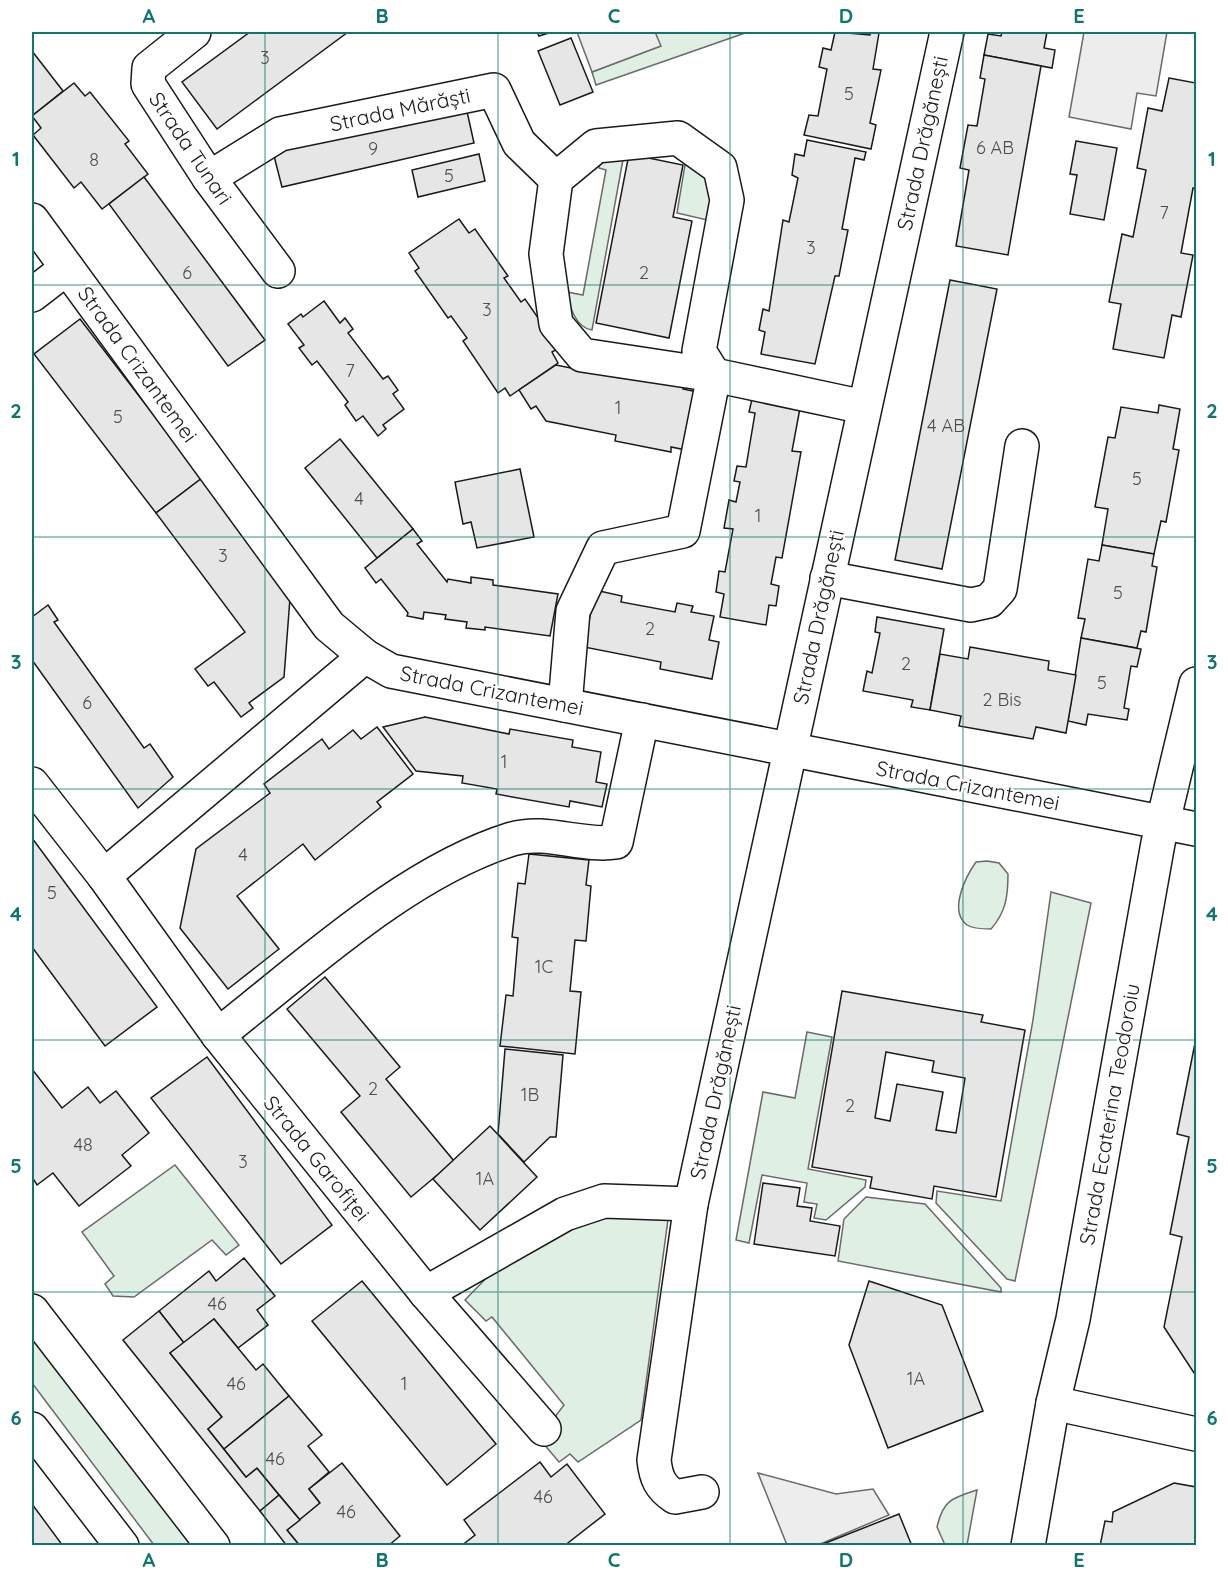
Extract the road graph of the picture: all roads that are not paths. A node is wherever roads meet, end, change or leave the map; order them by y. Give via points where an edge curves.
1 (194, 32) edge
2 (946, 32) edge
3 (209, 177) junction
4 (556, 179) junction
5 (32, 220) edge
6 (67, 268) junction
7 (278, 271) dead end
8 (32, 295) edge
9 (714, 375) junction
10 (864, 407) junction
11 (1022, 446) dead end
12 (826, 578) junction
13 (365, 656) junction
14 (1197, 684) edge
15 (566, 705) junction
16 (642, 720) junction
17 (789, 749) junction
18 (32, 784) edge
19 (1162, 822) junction
20 (1197, 829) edge
21 (104, 876) junction
22 (218, 1035) junction
23 (691, 1204) junction
24 (426, 1293) junction
25 (32, 1311) edge
26 (1053, 1403) junction
27 (32, 1429) edge
28 (544, 1429) dead end
29 (1197, 1434) edge
30 (702, 1492) dead end
31 (122, 1545) edge
32 (213, 1545) edge
33 (1028, 1545) edge

1 - 3 street, Strada Tunari via 149,68 148,84
2 - 10 street, Strada Drăgănești
3 - 4 street, Strada Mărăști via 280,134 494,90 519,143
3 - 7 street, Strada Tunari
4 - 9 street via 546,254 556,324 582,355
4 - 9 street via 596,146 678,138 720,168 727,200 699,351
5 - 6 street, Strada Crizantemei
6 - 8 street
6 - 13 street, Strada Crizantemei via 328,626
9 - 10 street
9 - 15 street via 683,531 603,548 573,611
10 - 12 street, Strada Drăgănești
11 - 12 street via 1000,589 989,601 971,605
12 - 17 street, Strada Drăgănești
13 - 15 street, Strada Crizantemei via 391,671
13 - 21 street
14 - 19 street, Strada Ecaterina Teodoroiu
15 - 16 street, Strada Crizantemei
16 - 17 street, Strada Crizantemei
16 - 22 street via 616,842 515,838 472,856 388,902
17 - 19 street, Strada Crizantemei
17 - 23 street, Strada Drăgănești
18 - 21 street, Strada Garofiței
19 - 20 street, Strada Crizantemei
19 - 26 street, Strada Ecaterina Teodoroiu via 1073,1319
21 - 22 street, Strada Garofiței
22 - 24 street, Strada Garofiței
23 - 24 street, Strada Drăgănești via 604,1201 587,1205
23 - 30 street, Strada Drăgănești via 654,1460 656,1476 664,1490 675,1497
24 - 28 street, Strada Garofiței
25 - 32 street
26 - 29 street
26 - 33 street, Strada Ecaterina Teodoroiu
27 - 31 street

